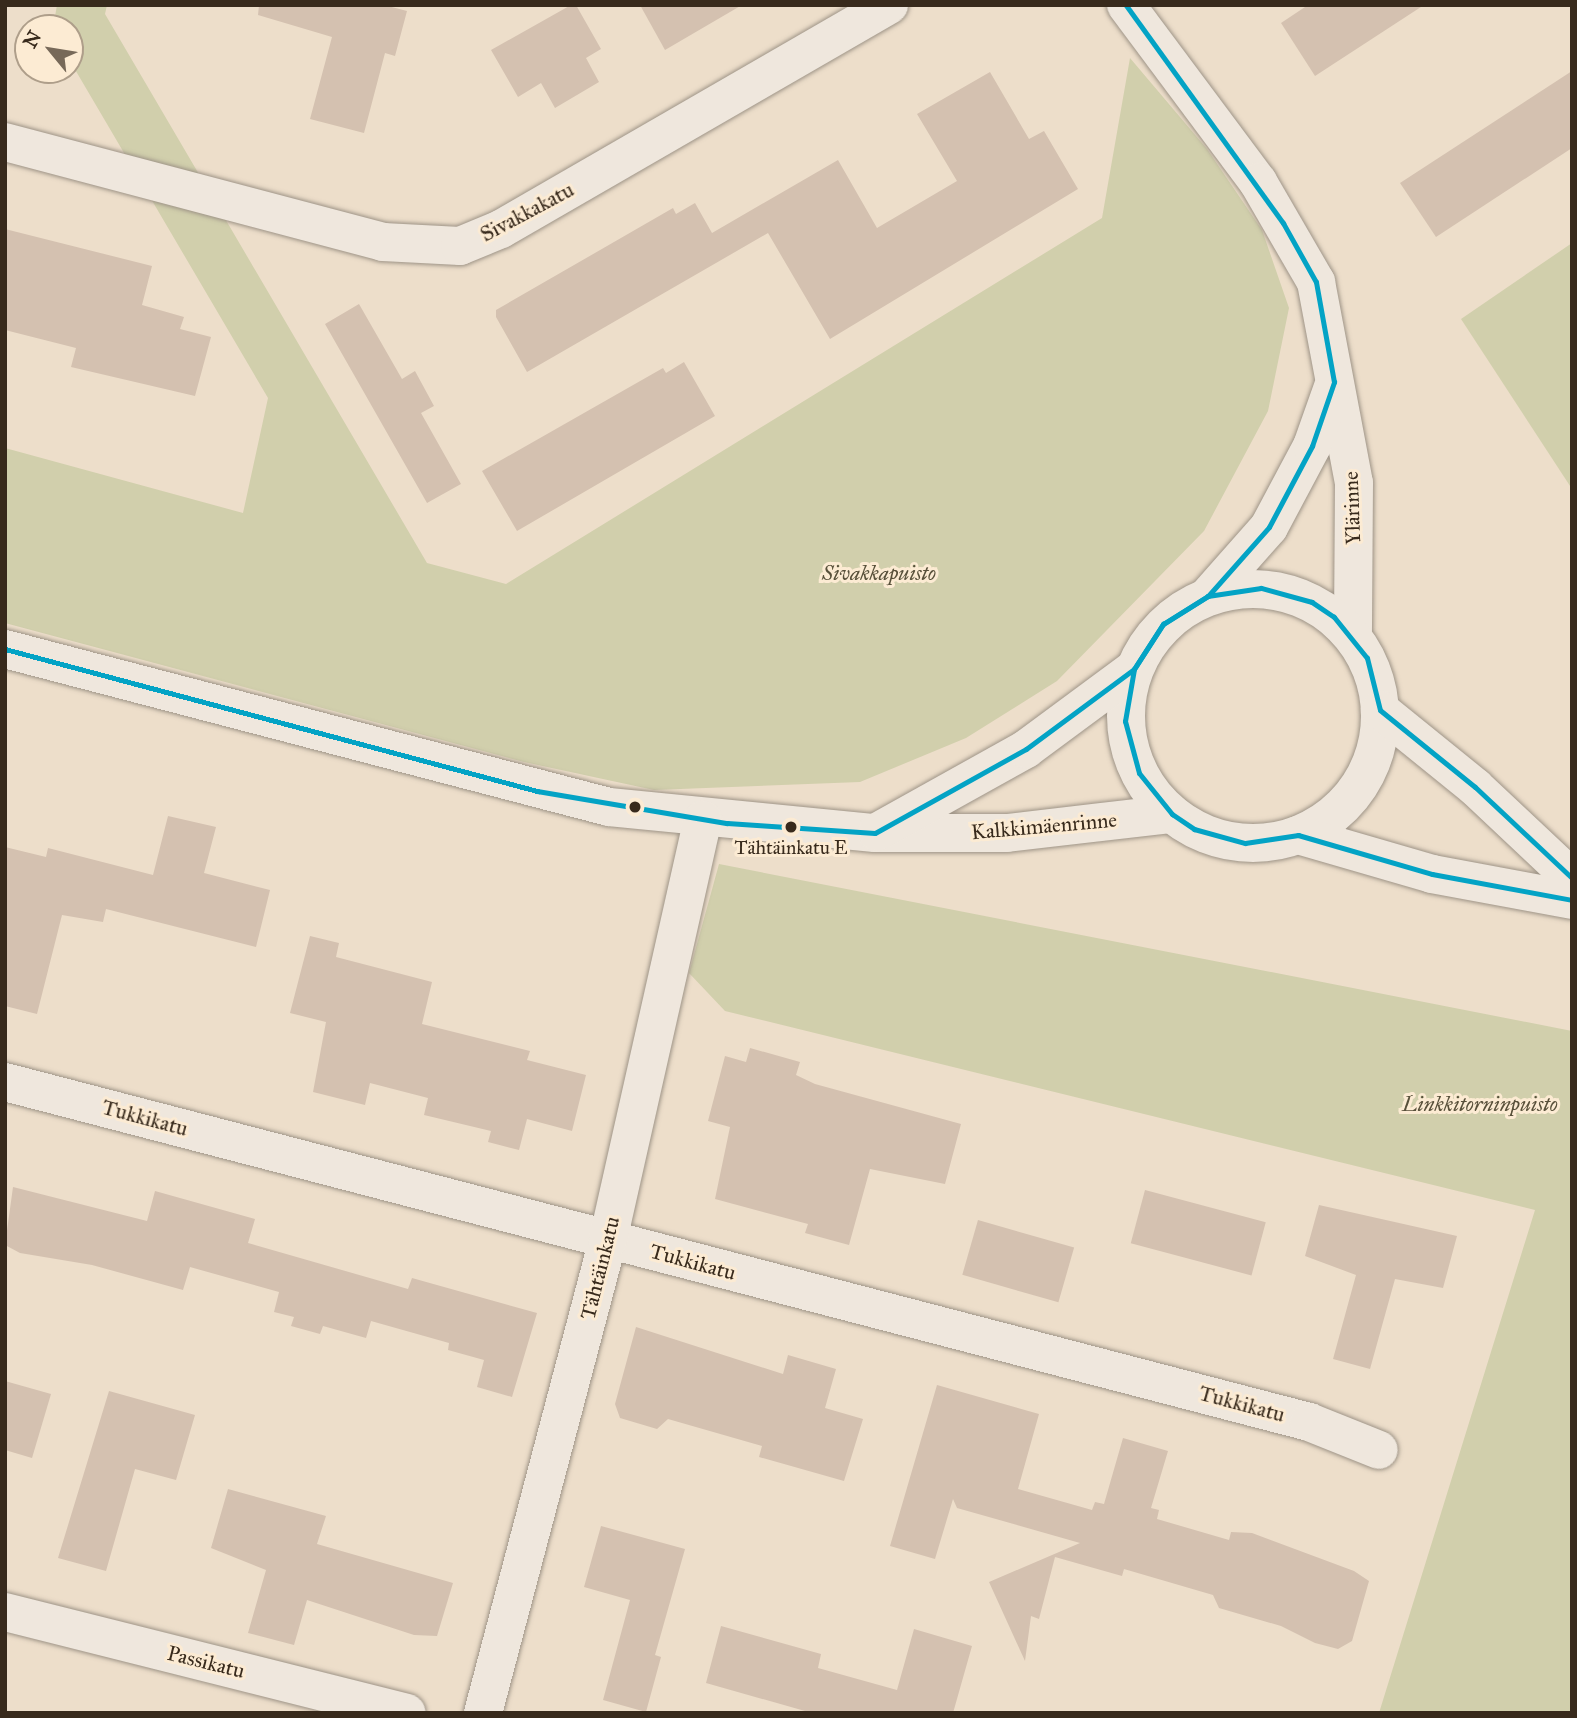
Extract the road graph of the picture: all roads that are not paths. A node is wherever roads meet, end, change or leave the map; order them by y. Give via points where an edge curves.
1 (889, 5) edge
2 (1126, 5) edge
3 (5, 142) edge
4 (1334, 382) junction
5 (1208, 596) junction
6 (1353, 636) junction
7 (5, 649) edge
8 (1134, 669) junction
9 (1380, 710) junction
10 (1172, 814) junction
11 (703, 820) junction
12 (875, 833) junction
13 (1298, 835) junction
14 (1572, 878) edge
15 (1572, 900) edge
16 (5, 1082) edge
17 (608, 1240) junction
18 (1379, 1450) dead end
19 (5, 1612) edge
20 (407, 1713) edge
21 (483, 1713) edge

1 - 3 street, Sivakkakatu via 501,229 460,246 383,242
2 - 4 street, Ylärinne via 1283,223 1316,282
4 - 5 street, Ylärinne via 1312,446 1269,527
4 - 6 street, Ylärinne via 1354,483
5 - 6 street via 1234,589 1287,592 1323,609
5 - 8 street via 1164,624
6 - 9 street via 1377,684
7 - 11 street, Kalkkimäenrinne via 537,792
8 - 10 street via 1125,721 1129,748 1139,773
8 - 12 street via 1026,749
9 - 13 street via 1379,737 1359,786 1322,823
9 - 14 street via 1475,787
10 - 12 street, Kalkkimäenrinne via 1007,833
10 - 13 street via 1219,839 1272,842
11 - 12 street, Kalkkimäenrinne
11 - 17 street, Tähtäinkatu
13 - 15 street via 1432,874
16 - 17 street, Tukkikatu
17 - 18 street, Tukkikatu via 1309,1422
17 - 21 street, Tähtäinkatu
19 - 20 street, Passikatu

